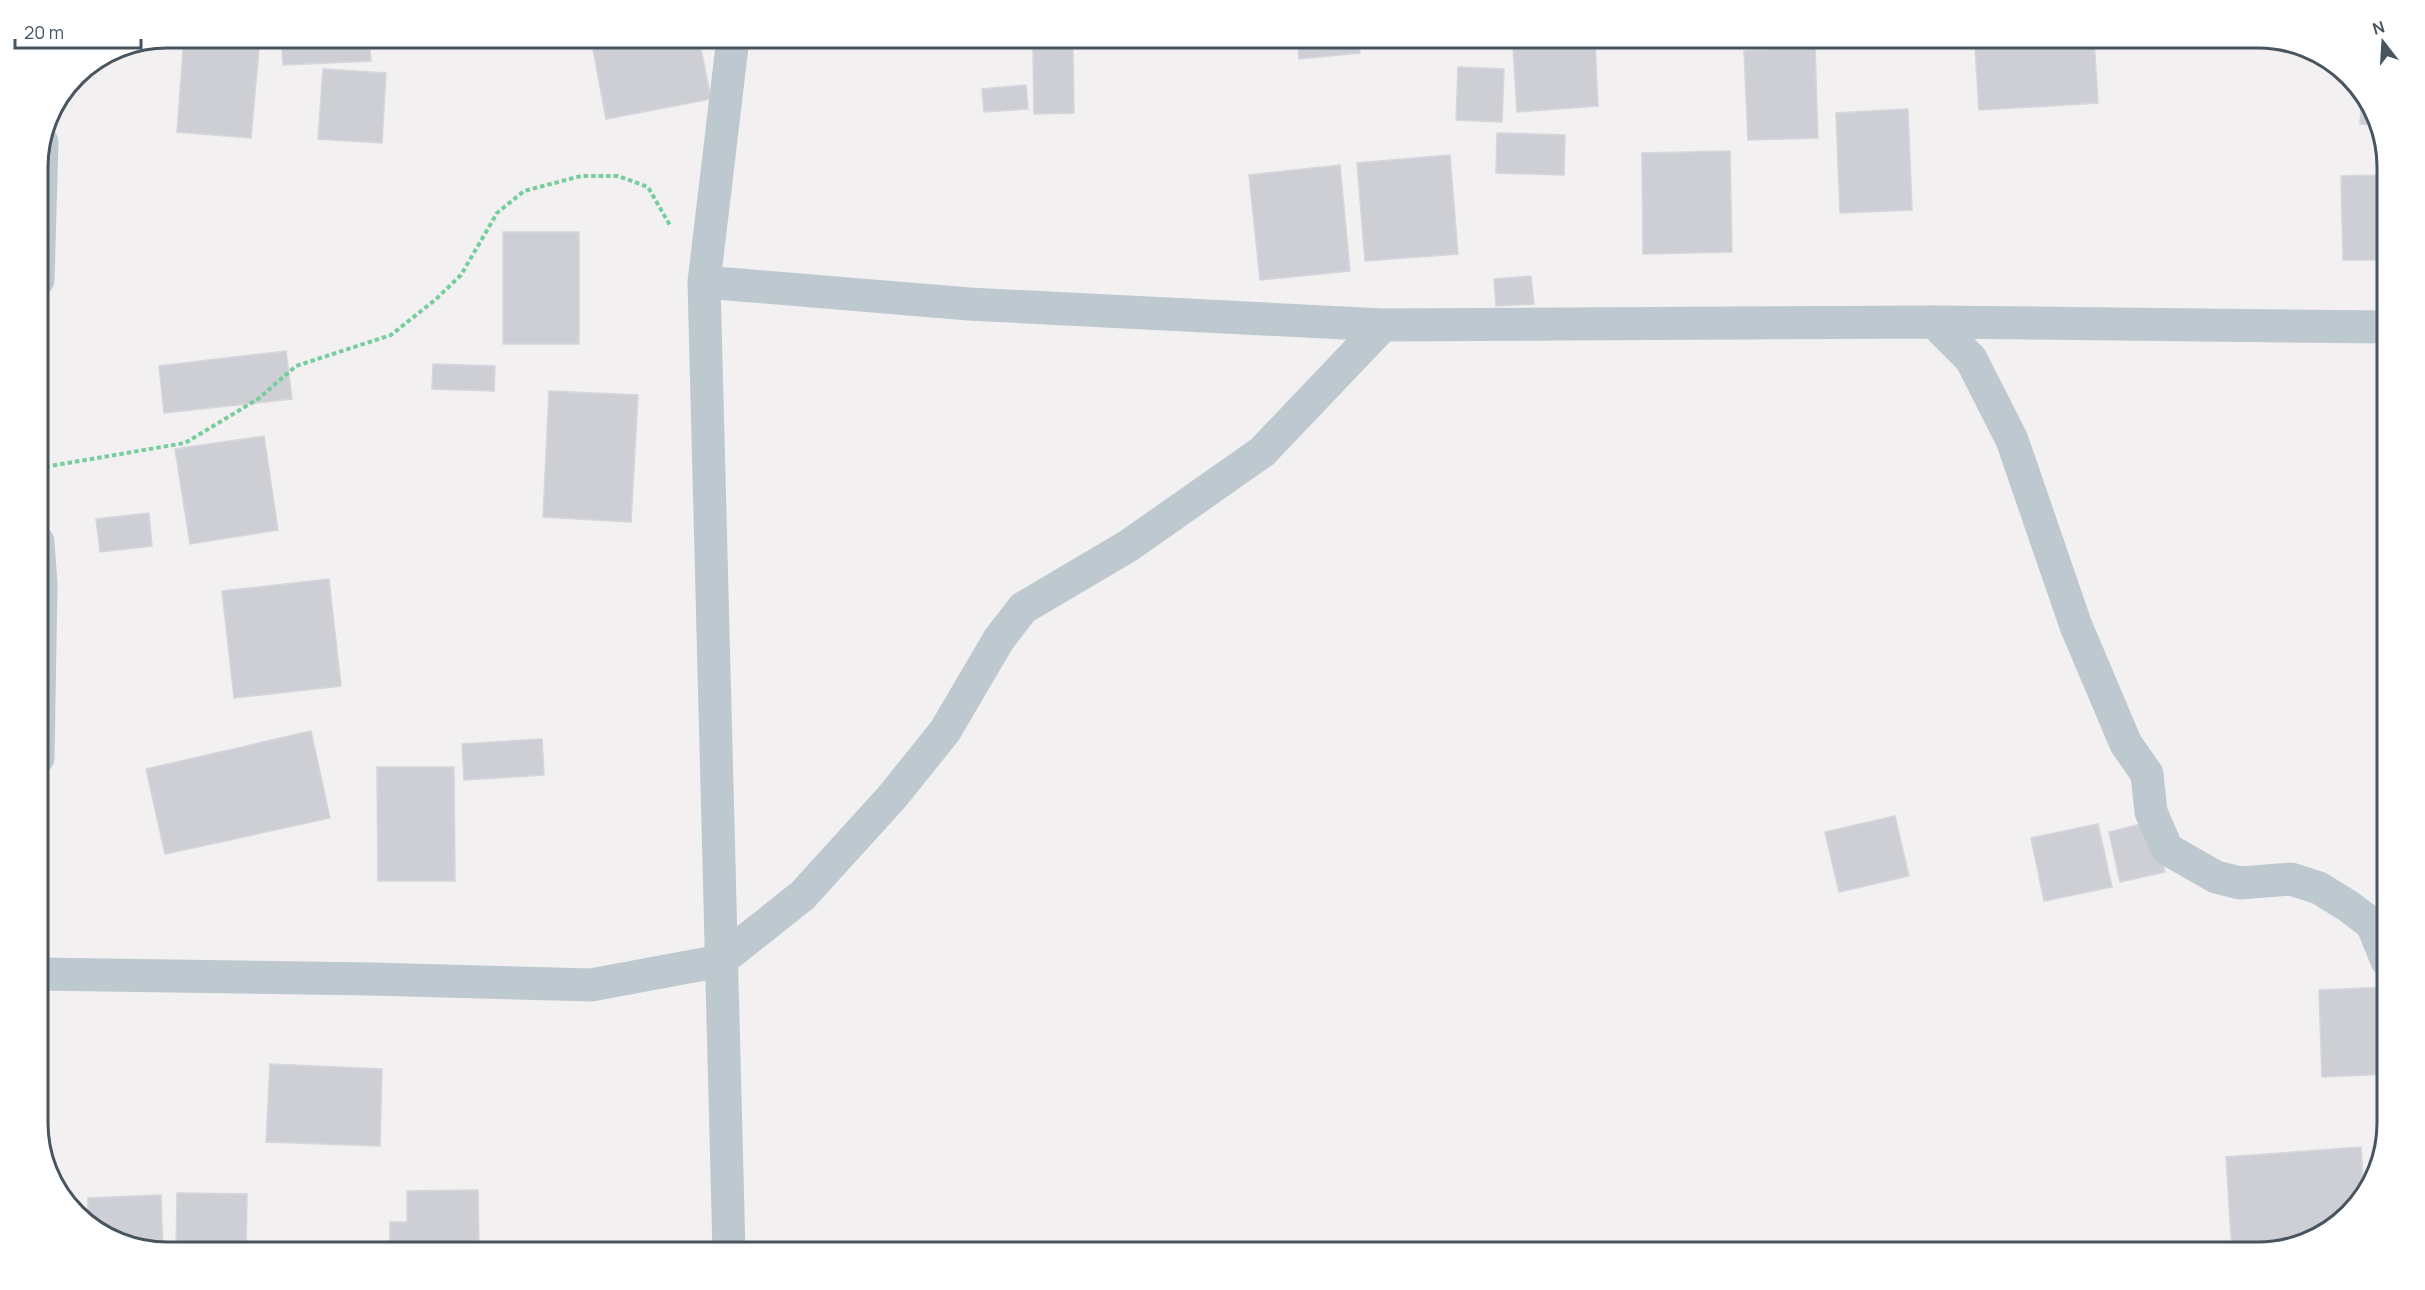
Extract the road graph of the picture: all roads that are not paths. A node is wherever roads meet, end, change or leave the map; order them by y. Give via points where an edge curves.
1 (732, 48) edge
2 (704, 282) junction
3 (1934, 322) junction
4 (1383, 325) junction
5 (2377, 327) edge
6 (2377, 936) edge
7 (720, 961) junction
8 (48, 975) edge
9 (729, 1242) edge

1 - 2 street
2 - 4 street via 969,304
2 - 7 street
3 - 4 street
3 - 5 street
3 - 6 street via 1971,359 2012,440 2076,626 2126,744 2147,774 2151,813 2167,849 2216,877 2240,883 2290,879 2319,888 2372,924
4 - 7 street via 1262,452 1128,546 1023,608 999,639 945,731 892,797 803,895
7 - 8 street via 591,985
7 - 9 street

